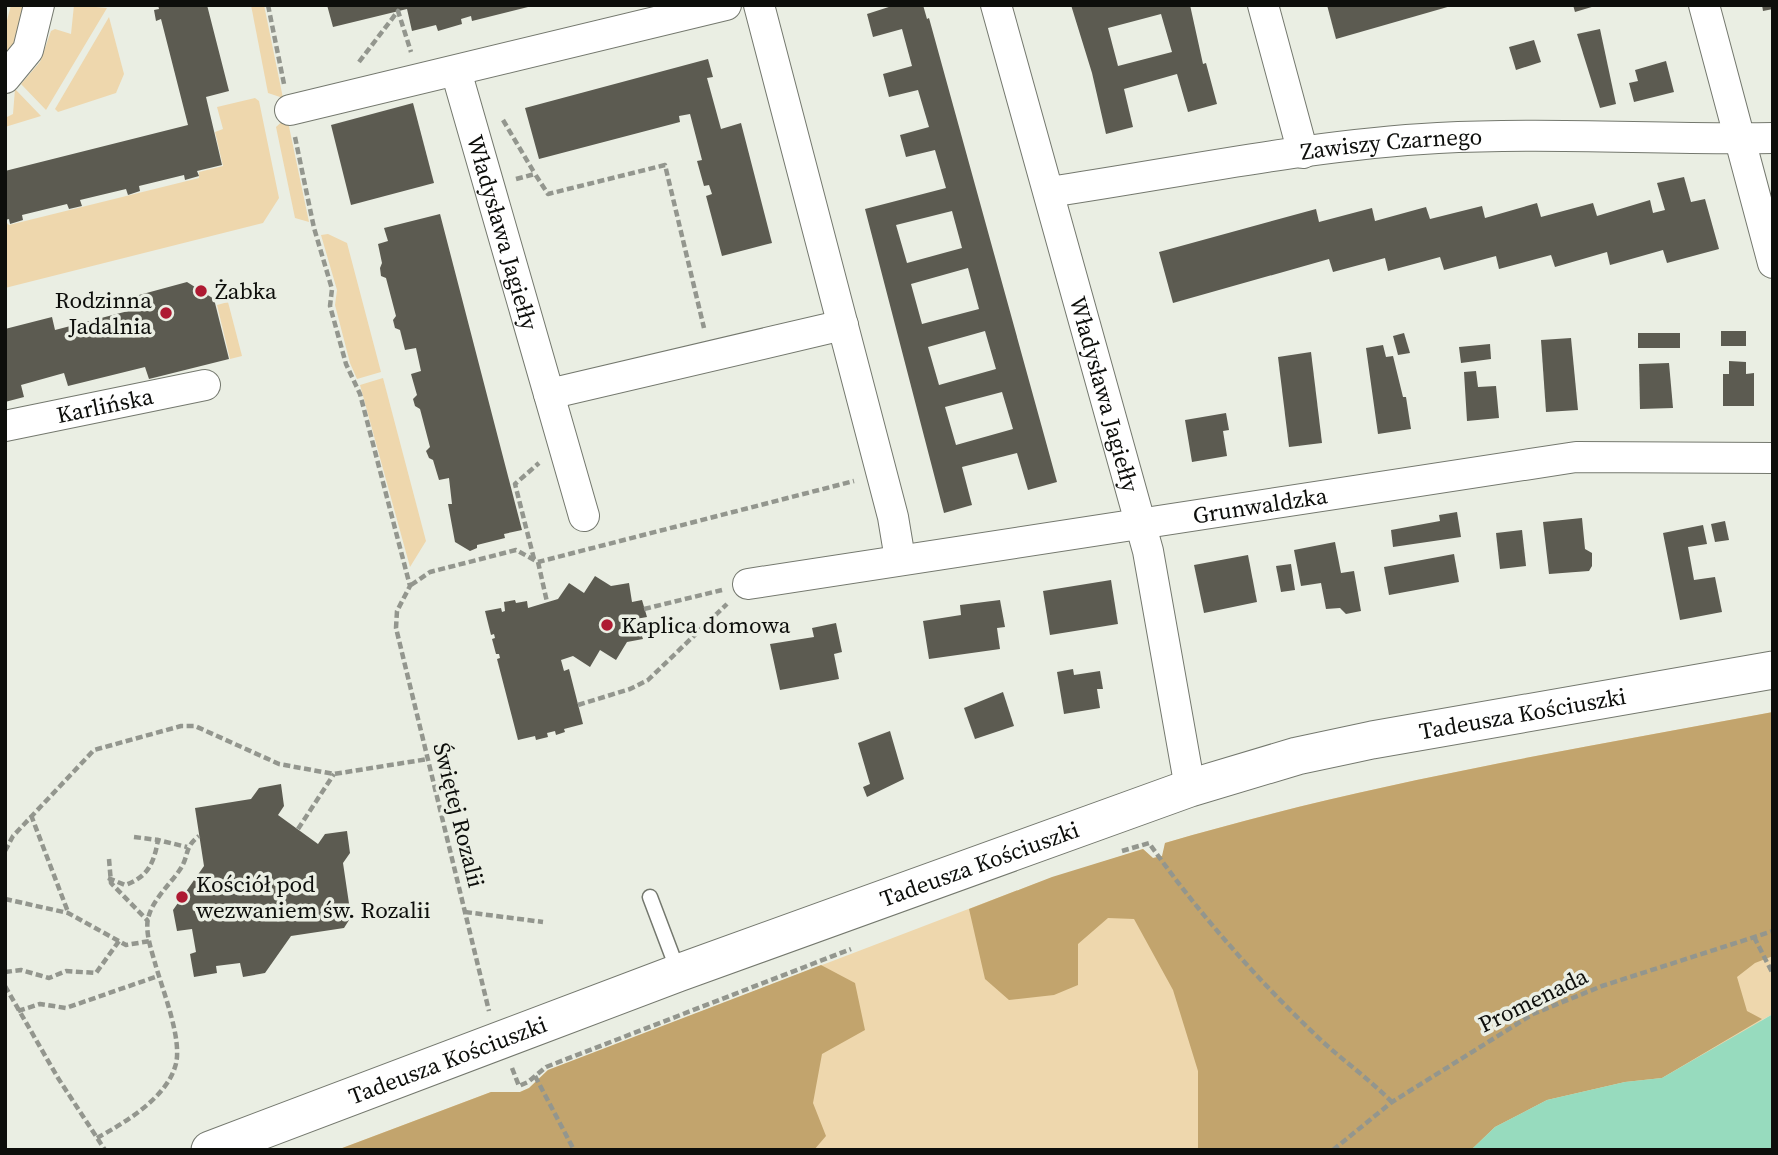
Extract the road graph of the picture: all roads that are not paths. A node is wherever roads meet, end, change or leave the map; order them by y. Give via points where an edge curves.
1 (39, 5) edge
2 (726, 5) edge
3 (759, 5) edge
4 (996, 5) edge
5 (1263, 5) edge
6 (1704, 5) edge
7 (456, 71) junction
8 (5, 78) edge
9 (289, 110) road end
10 (1740, 138) junction
11 (1773, 138) edge
12 (1303, 153) junction
13 (1049, 192) junction
14 (1773, 263) edge
15 (843, 325) junction
16 (205, 385) dead end
17 (549, 394) junction
18 (5, 426) edge
19 (1773, 458) edge
20 (584, 516) dead end
21 (1140, 523) junction
22 (900, 559) junction
23 (748, 584) road end
24 (1773, 670) edge
25 (1190, 788) junction
26 (650, 897) dead end
27 (678, 973) junction
28 (210, 1150) edge

1 - 8 street via 29,50
2 - 7 street
3 - 15 street
4 - 13 street, Władysława Jagiełły
5 - 12 street
6 - 10 street
7 - 9 street
7 - 17 street, Władysława Jagiełły
10 - 11 street, Zawiszy Czarnego
10 - 12 street, Zawiszy Czarnego via 1468,137
10 - 14 street
12 - 13 street, Zawiszy Czarnego
13 - 21 street, Władysława Jagiełły
15 - 17 street
15 - 22 street
16 - 18 street, Karlińska
17 - 20 street, Władysława Jagiełły
19 - 21 street, Grunwaldzka via 1576,457
21 - 22 street, Grunwaldzka
21 - 25 street, Władysława Jagiełły
22 - 23 street, Grunwaldzka
24 - 25 street, Tadeusza Kościuszki via 1372,740 1297,756
25 - 27 street, Tadeusza Kościuszki
26 - 27 lane
27 - 28 street, Tadeusza Kościuszki

